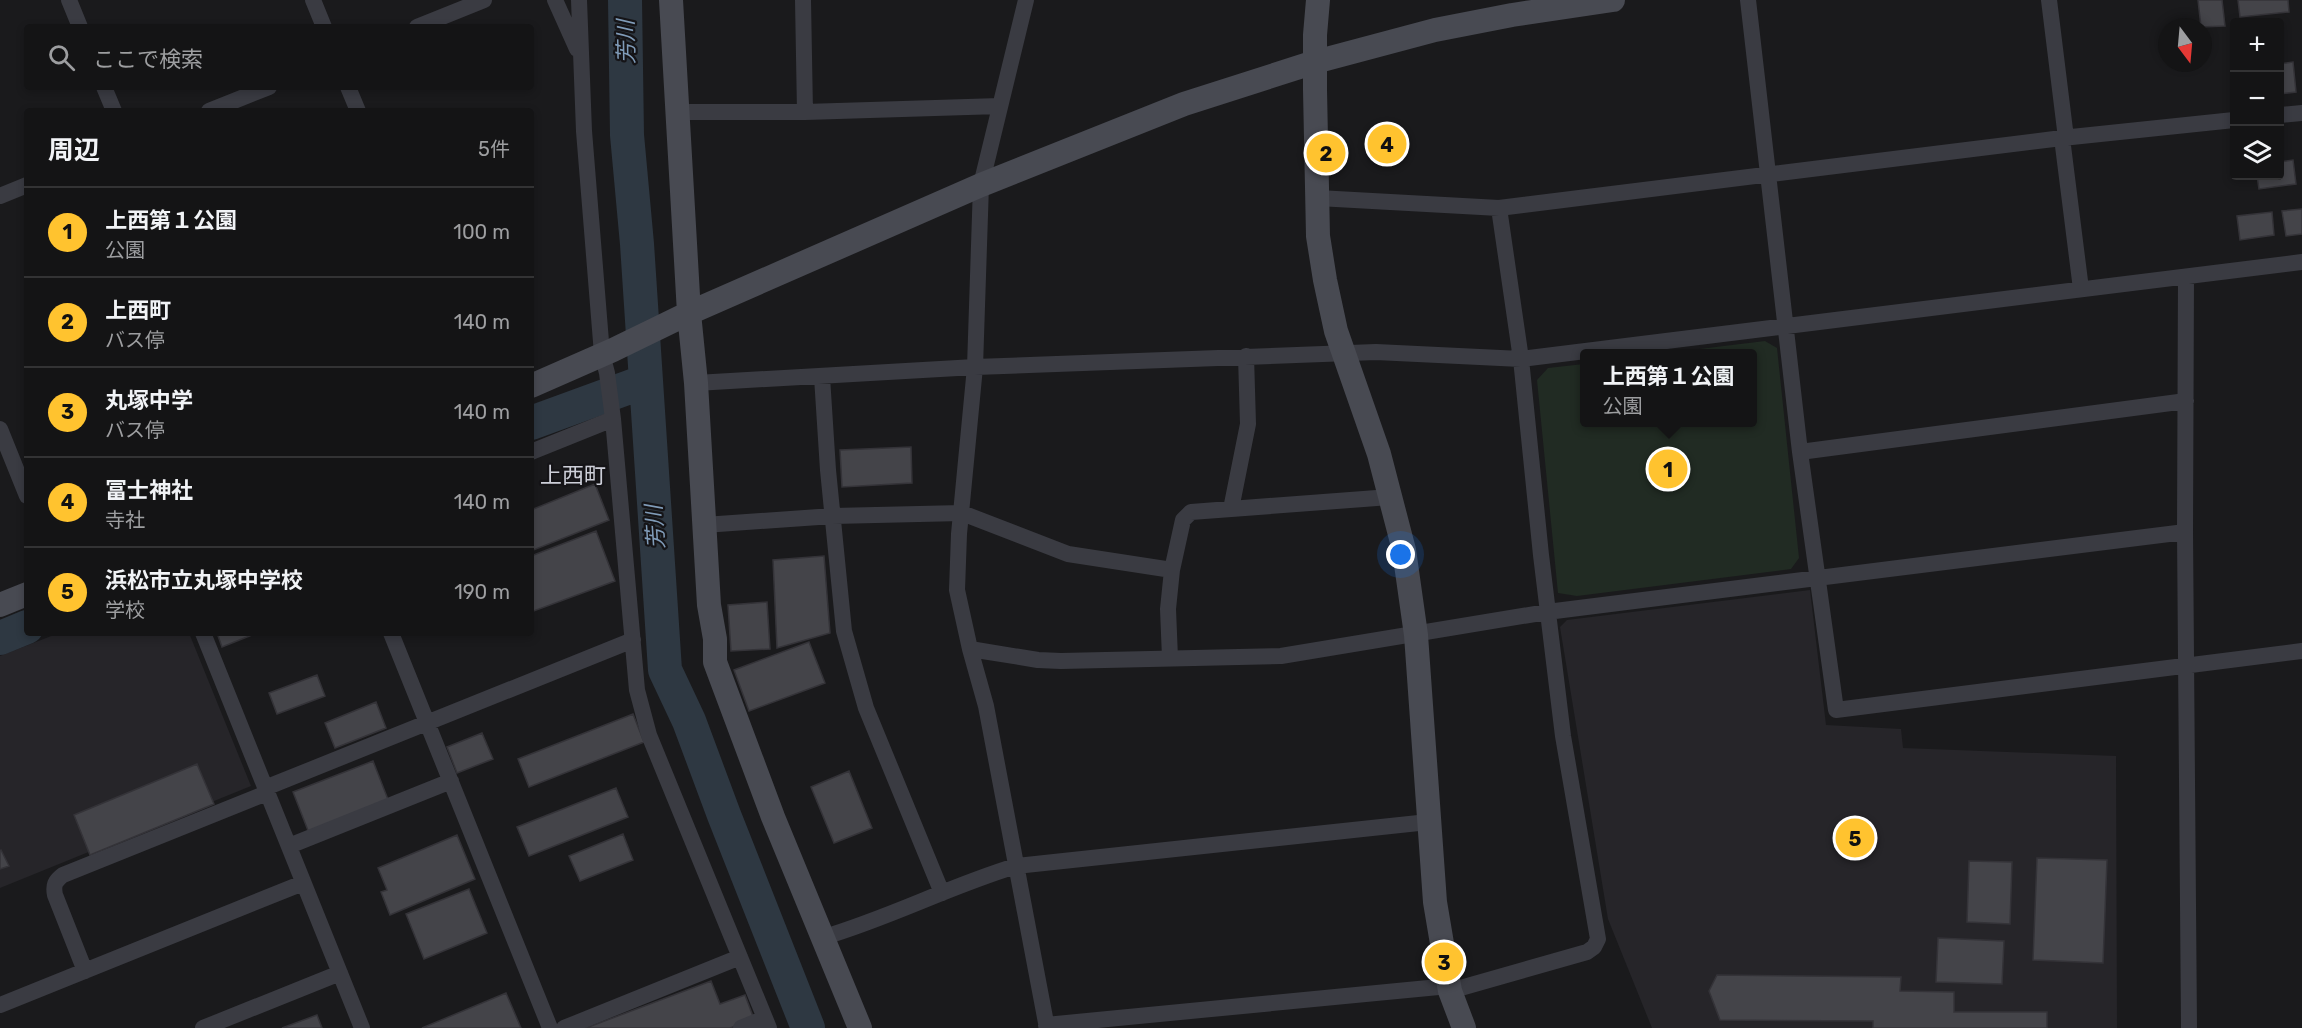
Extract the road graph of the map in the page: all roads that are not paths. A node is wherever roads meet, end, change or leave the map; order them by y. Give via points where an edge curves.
1 (69, 0) edge
2 (313, 0) edge
3 (484, 0) edge
4 (555, 0) edge
5 (579, 0) edge
6 (671, 0) edge
7 (803, 0) edge
8 (1026, 0) edge
9 (1318, 0) edge
10 (1612, 0) edge
11 (1748, 0) edge
12 (2049, 0) edge
13 (79, 24) edge
14 (323, 24) edge
15 (424, 24) edge
16 (581, 58) junction
17 (1315, 62) junction
18 (105, 90) edge
19 (262, 90) edge
20 (349, 90) edge
21 (1000, 106) junction
22 (113, 108) edge
23 (216, 108) edge
24 (357, 108) edge
25 (678, 112) junction
26 (805, 112) junction
27 (2302, 113) edge
28 (2284, 115) edge
29 (2230, 121) edge
30 (2064, 138) junction
31 (1768, 174) junction
32 (981, 185) junction
33 (24, 186) edge
34 (0, 196) edge
35 (1318, 198) junction
36 (1499, 208) junction
37 (2302, 262) edge
38 (2186, 277) junction
39 (2081, 289) junction
40 (682, 317) junction
41 (1787, 326) junction
42 (1602, 349) edge
43 (1580, 352) edge
44 (1343, 354) junction
45 (1246, 356) junction
46 (608, 359) junction
47 (1521, 359) junction
48 (975, 368) junction
49 (822, 377) junction
50 (696, 383) junction
51 (534, 385) edge
52 (2186, 401) junction
53 (612, 413) junction
54 (0, 429) edge
55 (534, 451) edge
56 (1800, 452) junction
57 (24, 489) edge
58 (1390, 497) junction
59 (1231, 509) junction
60 (962, 513) junction
61 (833, 516) junction
62 (704, 525) junction
63 (2185, 532) junction
64 (1172, 570) junction
65 (1817, 580) junction
66 (24, 595) edge
67 (0, 605) edge
68 (1547, 612) junction
69 (1416, 635) junction
70 (204, 636) edge
71 (392, 636) edge
72 (633, 640) junction
73 (970, 649) junction
74 (2302, 651) edge
75 (1170, 658) junction
76 (2187, 667) junction
77 (427, 723) junction
78 (451, 781) junction
79 (266, 791) junction
80 (1428, 822) junction
81 (289, 846) junction
82 (1016, 866) junction
83 (303, 883) junction
84 (942, 893) junction
85 (824, 937) junction
86 (740, 957) junction
87 (85, 970) junction
88 (340, 973) junction
89 (1449, 988) junction
90 (0, 1005) edge
91 (767, 1023) edge
92 (1047, 1027) edge
93 (203, 1028) edge
94 (362, 1028) edge
95 (550, 1028) edge
96 (564, 1028) edge
97 (741, 1028) edge
98 (860, 1028) edge
99 (1464, 1028) edge
100 (2189, 1028) edge

1 - 13 street
2 - 14 street
3 - 15 street
4 - 16 street
5 - 16 street
6 - 25 street
7 - 26 street
8 - 21 street
9 - 17 street
10 - 17 street via 1435,30
11 - 31 street
12 - 30 street
16 - 46 street via 584,131
17 - 32 street via 1184,104
17 - 35 street
18 - 22 street
19 - 23 street
20 - 24 street
21 - 26 street
21 - 32 street
25 - 26 street
25 - 40 street
27 - 28 street
29 - 30 street
30 - 31 street
30 - 39 street
31 - 36 street
31 - 41 street
32 - 40 street
32 - 48 street
33 - 34 street
35 - 36 street
35 - 44 street via 1318,236 1325,280
36 - 47 street
37 - 38 street
38 - 39 street
38 - 52 street
39 - 41 street
40 - 46 street
40 - 50 street
41 - 42 street
41 - 56 street
43 - 47 street
44 - 45 street
44 - 47 street
44 - 58 street
45 - 48 street
45 - 59 street via 1248,424
46 - 51 street
46 - 53 street
47 - 68 street
48 - 49 street
48 - 60 street
49 - 50 street
49 - 61 street
50 - 62 street
52 - 56 street
52 - 63 street
53 - 55 street
53 - 72 street
54 - 57 street
56 - 65 street
58 - 59 street
58 - 69 street via 1404,550
59 - 64 street via 1197,510 1186,515
60 - 61 street
60 - 64 street via 1068,554
60 - 73 street via 957,590
61 - 62 street
61 - 84 street via 844,631 866,708
62 - 85 street via 715,662 773,817
63 - 65 street
63 - 76 street
64 - 75 street via 1168,609
65 - 68 street
65 - 76 street via 1836,710
66 - 67 street
68 - 69 street
68 - 89 street via 1563,736 1598,943 1587,952
69 - 75 street via 1274,657
69 - 80 street
70 - 79 street
71 - 77 street
72 - 77 street
72 - 86 street via 637,690 649,735
73 - 75 street via 1051,661
73 - 82 street via 986,706
74 - 76 street
76 - 100 street
77 - 78 street
77 - 79 street
78 - 81 street
78 - 95 street
79 - 81 street
79 - 87 street via 56,880 55,895
80 - 82 street
80 - 89 street via 1435,902
81 - 83 street
82 - 84 street
82 - 92 street
83 - 87 street
83 - 88 street
84 - 85 street via 863,926
85 - 98 street
86 - 91 street
86 - 96 street
87 - 90 street
88 - 93 street
88 - 94 street
89 - 92 street
89 - 99 street
91 - 97 street

